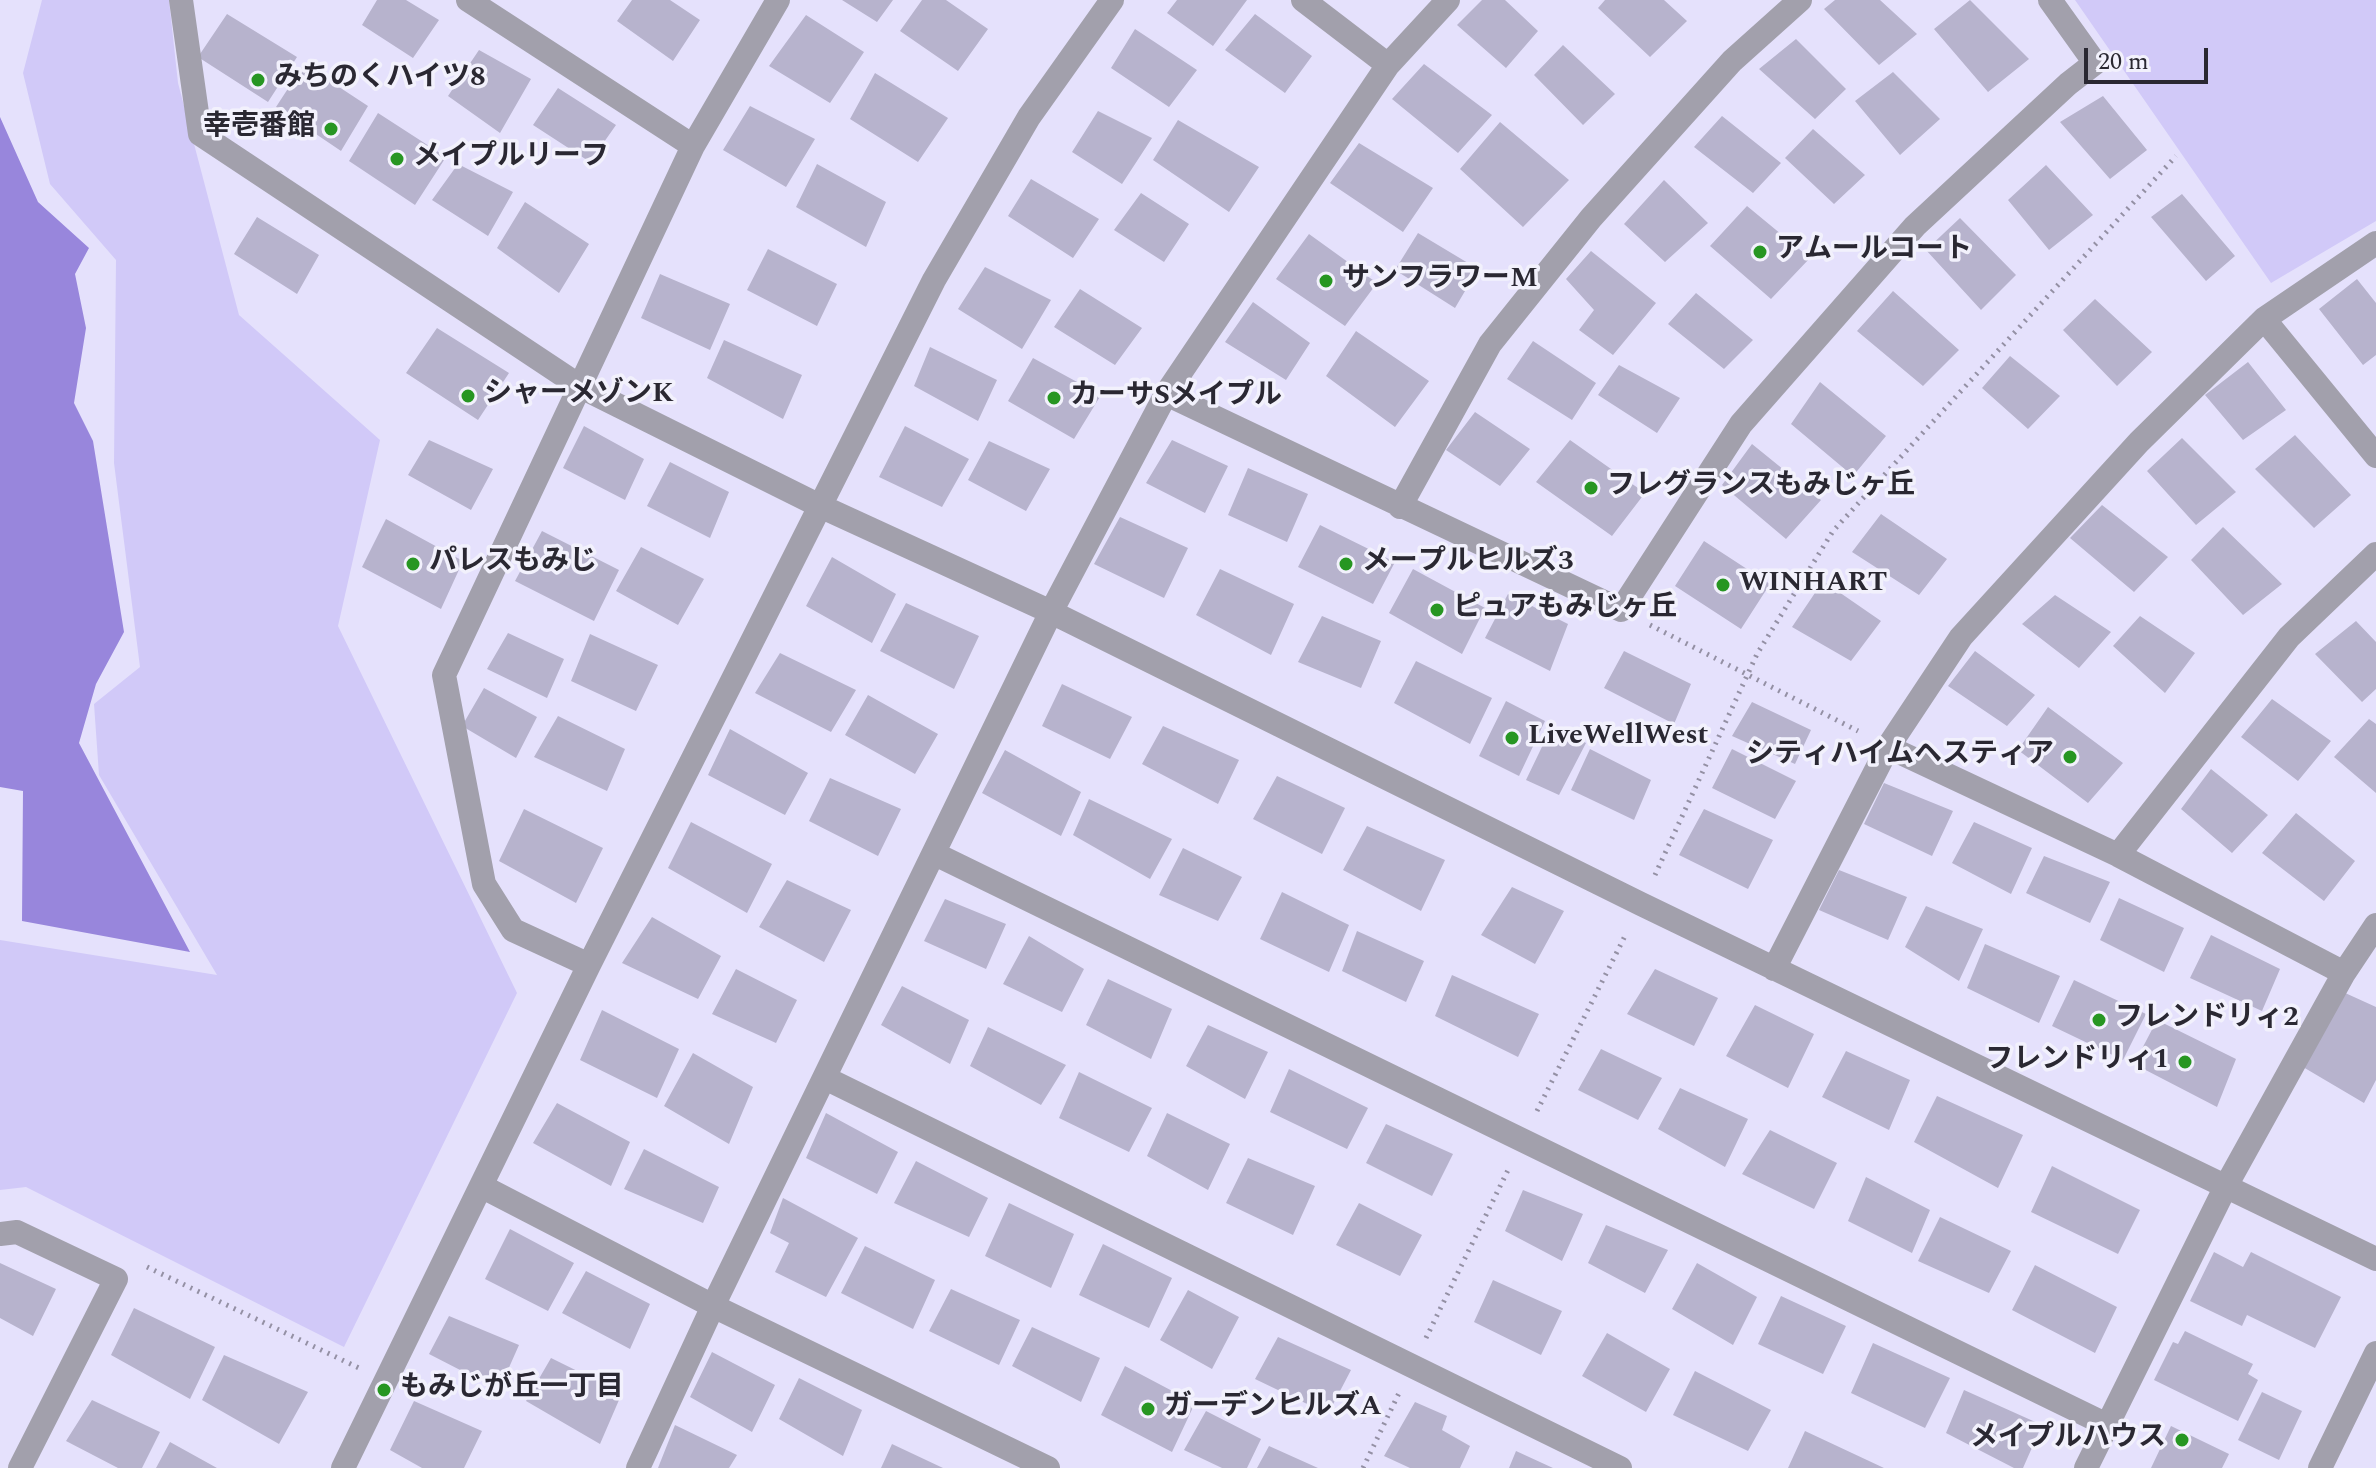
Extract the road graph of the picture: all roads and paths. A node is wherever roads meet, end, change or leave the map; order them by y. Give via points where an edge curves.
1 (181, 0) edge
2 (468, 0) edge
3 (778, 0) edge
4 (1112, 0) edge
5 (1303, 0) edge
6 (1448, 0) edge
7 (1800, 0) edge
8 (2050, 0) edge
9 (1388, 65) junction
10 (693, 146) junction
11 (2176, 156) dead end
12 (2376, 243) edge
13 (2264, 319) junction
14 (581, 387) junction
15 (1166, 394) junction
16 (2376, 456) edge
17 (820, 506) junction
18 (1400, 507) junction
19 (2376, 554) edge
20 (1621, 610) junction
21 (1051, 612) junction
22 (1748, 673) junction
23 (1888, 747) junction
24 (935, 854) junction
25 (2118, 855) junction
26 (1641, 904) junction
27 (2376, 925) edge
28 (589, 965) junction
29 (1774, 969) junction
30 (2344, 973) junction
31 (825, 1078) junction
32 (1522, 1140) junction
33 (481, 1186) junction
34 (2226, 1186) junction
35 (0, 1234) edge
36 (2376, 1259) edge
37 (116, 1279) junction
38 (713, 1306) junction
39 (2376, 1353) edge
40 (1413, 1366) junction
41 (386, 1381) junction
42 (2107, 1425) junction
43 (20, 1468) edge
44 (343, 1468) edge
45 (638, 1468) edge
46 (1048, 1468) edge
47 (1363, 1468) edge
48 (1620, 1468) edge
49 (2086, 1468) edge
50 (2320, 1468) edge

1 - 14 street via 200,134
2 - 10 street
3 - 10 street
4 - 17 street via 1029,117 942,267
5 - 9 street
6 - 9 street
7 - 18 street via 1732,61 1591,218 1490,344
8 - 20 street via 2095,63 1915,226 1741,424
9 - 15 street
10 - 14 street
11 - 22 path via 1833,531
12 - 13 street
13 - 16 street
13 - 23 street via 2139,442 1961,637
14 - 17 street
14 - 28 street via 444,675 484,884 513,930
15 - 18 street
15 - 21 street
17 - 21 street
17 - 28 street
18 - 20 street
19 - 25 street via 2289,637
20 - 22 path
21 - 24 street
21 - 26 street
22 - 23 path
22 - 26 path
23 - 25 street
23 - 29 street
24 - 31 street
24 - 32 street
25 - 30 street
26 - 29 street
26 - 32 path
27 - 30 street
28 - 33 street
29 - 34 street
30 - 34 street
31 - 38 street
31 - 40 street
32 - 40 path
32 - 42 street
33 - 38 street
33 - 41 street
34 - 36 street
34 - 42 street
35 - 37 street via 17,1232
37 - 41 path via 140,1263
37 - 43 street
38 - 45 street
38 - 46 street
39 - 50 street
40 - 47 path
40 - 48 street
41 - 44 street
42 - 49 street

